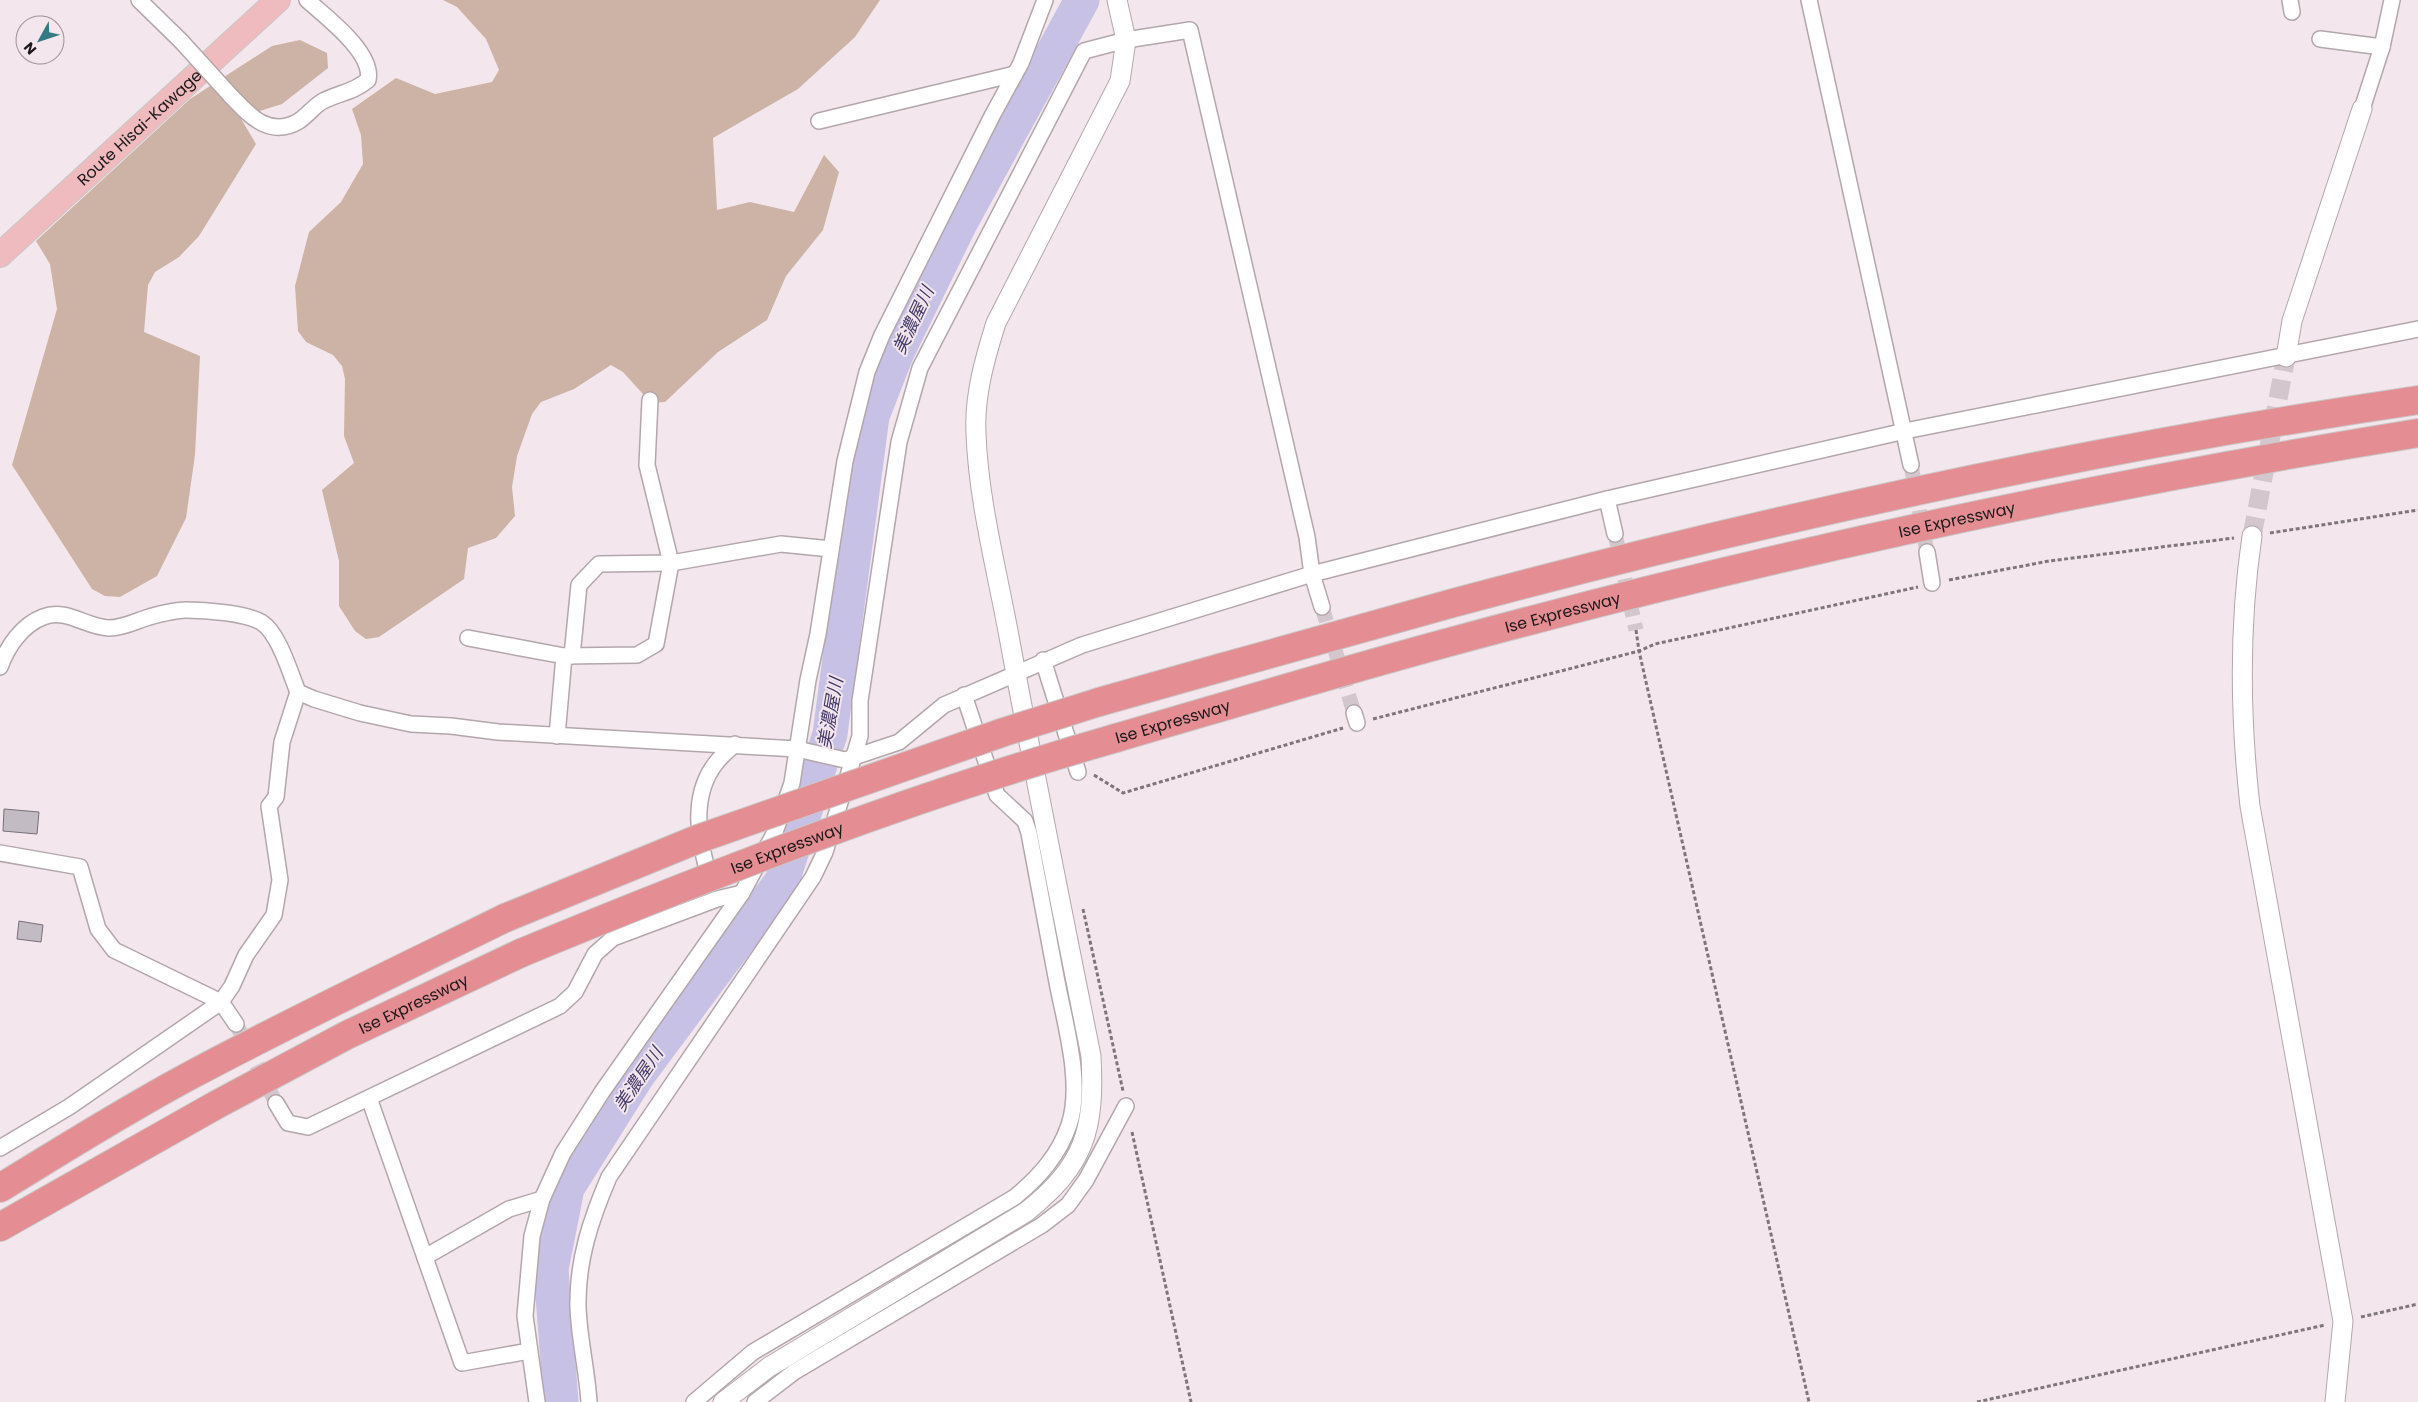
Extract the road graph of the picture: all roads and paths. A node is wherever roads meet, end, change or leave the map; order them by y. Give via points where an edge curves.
1 (139, 0) edge
2 (278, 0) edge
3 (307, 0) edge
4 (1045, 0) edge
5 (1117, 0) edge
6 (1809, 0) edge
7 (2392, 0) edge
8 (2320, 39) dead end
9 (1126, 40) junction
10 (2382, 46) junction
11 (1016, 74) junction
12 (2362, 109) joint
13 (819, 121) dead end
14 (3, 246) edge
15 (2418, 329) edge
16 (2286, 357) junction
17 (2418, 395) edge
18 (650, 400) dead end
19 (2418, 400) edge
20 (2390, 404) junction
21 (1905, 431) junction
22 (2418, 433) edge
23 (2418, 452) edge
24 (1911, 465) tunnel mouth
25 (2136, 482) junction
26 (1607, 499) junction
27 (2418, 510) edge
28 (1615, 534) tunnel mouth
29 (2252, 536) junction
30 (831, 549) junction
31 (1927, 552) tunnel mouth
32 (671, 563) junction
33 (1312, 574) junction
34 (1932, 583) junction
35 (1322, 607) tunnel mouth
36 (1636, 630) tunnel mouth
37 (468, 638) dead end
38 (1639, 651) junction
39 (568, 656) junction
40 (1043, 660) junction
41 (0, 667) edge
42 (1015, 672) junction
43 (298, 692) junction
44 (964, 695) junction
45 (557, 736) junction
46 (735, 744) junction
47 (802, 750) junction
48 (849, 758) junction
49 (1078, 772) joint
50 (0, 854) edge
51 (742, 894) junction
52 (717, 899) junction
53 (1082, 905) dead end
54 (221, 1002) junction
55 (236, 1024) tunnel mouth
56 (369, 1098) junction
57 (276, 1103) tunnel mouth
58 (1126, 1106) junction
59 (0, 1148) edge
60 (0, 1188) edge
61 (542, 1199) junction
62 (0, 1227) edge
63 (425, 1257) junction
64 (2418, 1304) edge
65 (2343, 1321) junction
66 (529, 1351) junction
67 (537, 1402) edge
68 (590, 1402) edge
69 (694, 1402) edge
70 (723, 1402) edge
71 (755, 1402) edge
72 (1192, 1402) edge
73 (1809, 1402) edge
74 (1977, 1402) edge
75 (2335, 1402) edge

1 - 3 street, bridge via 253,120 277,126 300,120 330,97 354,91 368,80 367,62 346,36
2 - 14 main road, Route Hisai-Kawage
4 - 11 street
5 - 9 street
6 - 21 street
7 - 10 street
8 - 10 street
9 - 33 street via 1190,30 1307,537
9 - 42 street via 1120,81 996,323 978,395 979,470
9 - 48 street via 1084,51 920,368 899,442 860,701 860,736
10 - 12 street
11 - 13 street
11 - 30 street via 882,335 867,372 845,461
12 - 16 street via 2292,321
15 - 16 street
16 - 21 street
17 - 20 highway
18 - 32 street via 647,465
19 - 20 highway
20 - 60 highway, bridge via 1949,484 1740,531 1454,602 1004,732 698,839 505,918 192,1075
21 - 24 street
21 - 26 street
22 - 25 highway, Ise Expressway
23 - 25 highway via 2284,474
25 - 62 highway, Ise Expressway, bridge via 1750,566 1446,643 1016,766 839,827 521,953 347,1035
26 - 28 street
26 - 33 street
27 - 29 path
29 - 34 path via 2050,561
29 - 65 street via 2246,579 2244,750 2250,806
30 - 32 street via 781,544
30 - 47 street
31 - 34 street
32 - 39 street via 656,644 637,655
32 - 39 street via 599,564 578,585
33 - 35 street
33 - 40 street
34 - 38 path via 1655,644
36 - 38 path
37 - 39 street
38 - 49 path via 1356,718 1123,793 1093,774
38 - 73 path
39 - 45 street
40 - 42 street
40 - 49 street
41 - 43 street via 17,637 40,618 51,614 68,615 110,628 186,610 236,616 262,623 275,636
42 - 44 street
42 - 70 street via 1091,1056 1093,1094 1090,1126 1078,1154 1060,1181 1026,1212 769,1367
43 - 45 street via 360,713 411,724
43 - 54 street via 282,742 276,797 270,806 280,880 274,915 246,955
44 - 48 street via 934,711 899,742
44 - 69 street via 996,795 1025,821 1029,833 1070,1051 1075,1089 1070,1124 1056,1153 1039,1177 1015,1196 753,1352
45 - 46 street
46 - 47 street
46 - 52 street via 716,763 699,806 702,846
47 - 48 street
47 - 51 street via 776,832
48 - 68 street via 825,852 813,877 609,1177 591,1218 581,1262 578,1307
50 - 54 street via 80,867 98,929 114,950
51 - 52 street
51 - 61 street via 602,1092 563,1153
52 - 56 street via 613,938 594,954 575,992 560,1006
53 - 58 path
54 - 55 street
54 - 59 street via 69,1107
56 - 57 street via 308,1127 288,1123
56 - 63 street
58 - 71 street via 1086,1180 1068,1205 1042,1225 794,1372
58 - 72 path
61 - 63 street via 509,1209
61 - 66 street via 532,1236 527,1275 525,1316
63 - 66 street via 462,1363
64 - 65 path
65 - 74 path
65 - 75 street
66 - 67 street

